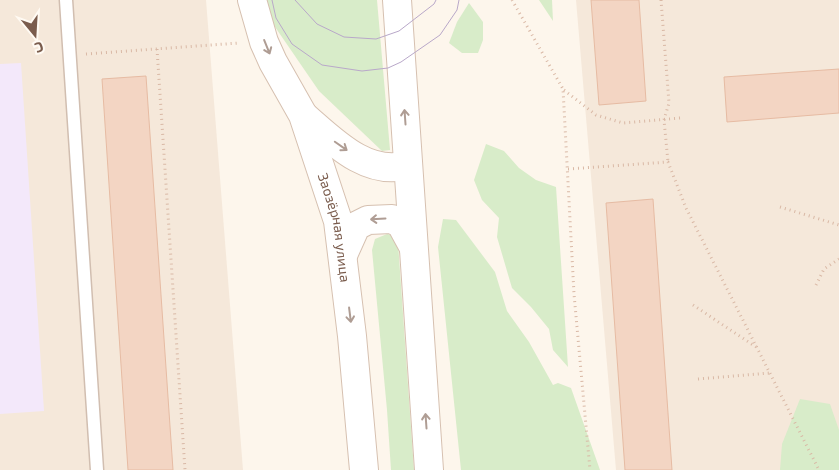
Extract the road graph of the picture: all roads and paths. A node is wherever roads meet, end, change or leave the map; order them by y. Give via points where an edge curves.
1 (66, 0) edge
2 (252, 0) edge
3 (396, 0) edge
4 (512, 0) edge
5 (661, 0) edge
6 (264, 42) junction
7 (156, 49) junction
8 (70, 55) junction
9 (563, 89) junction
10 (303, 115) junction
11 (680, 118) dead end
12 (664, 120) junction
13 (668, 162) junction
14 (408, 165) junction
15 (568, 169) junction
16 (780, 207) dead end
17 (839, 225) edge
18 (413, 246) junction
19 (343, 255) junction
20 (839, 259) edge
21 (816, 285) dead end
22 (693, 304) dead end
23 (757, 347) junction
24 (770, 372) junction
25 (698, 378) dead end
26 (97, 470) edge
27 (185, 470) edge
28 (364, 470) edge
29 (429, 470) edge
30 (590, 470) edge
31 (819, 470) edge

1 - 8 lane
2 - 6 main road, Заозёрная улица
14 -> 3 main road
4 - 9 path
5 - 12 path via 669,104
6 - 7 path
6 -> 10 main road, Заозёрная улица
7 - 8 path
7 - 27 path
8 - 26 lane
9 - 12 path via 596,115 623,123
9 - 15 path
10 -> 14 main road via 332,140 374,166 397,169
10 - 19 main road, Заозёрная улица via 338,221
11 - 12 path
12 - 13 path
13 - 15 path
13 - 23 path via 686,208
14 - 18 main road
15 - 30 path via 574,294
16 - 17 path
18 -> 19 main road via 401,224 392,219 368,220 356,226
29 -> 18 main road
19 -> 28 main road, Заозёрная улица
20 - 21 path via 824,269
22 - 23 path
23 - 24 path
24 - 25 path
24 - 31 path

